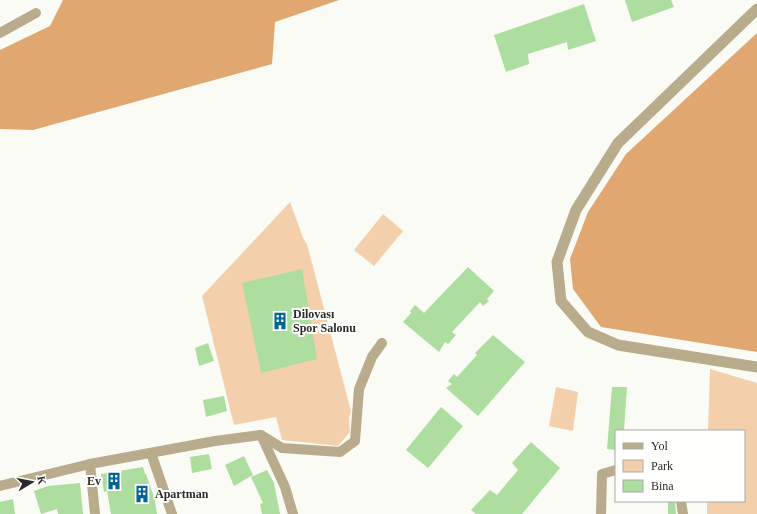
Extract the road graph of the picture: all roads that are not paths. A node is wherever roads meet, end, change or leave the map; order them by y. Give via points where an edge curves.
1 (757, 9) edge
2 (36, 13) dead end
3 (0, 33) edge
4 (382, 343) dead end
5 (757, 367) edge
6 (261, 435) junction
7 (151, 453) junction
8 (90, 464) junction
9 (615, 470) edge
10 (0, 486) edge
11 (681, 502) edge
12 (95, 514) edge
13 (172, 514) edge
14 (293, 514) edge
15 (601, 514) edge
16 (683, 514) edge

1 - 5 street via 618,143 576,210 557,262 561,301 588,332 618,345
2 - 3 street
4 - 6 street via 372,357 359,389 355,441 340,452 282,448
6 - 7 street
6 - 14 street via 285,487
7 - 8 street
7 - 13 street
8 - 10 street
8 - 12 street
9 - 15 street via 602,474
11 - 16 street

